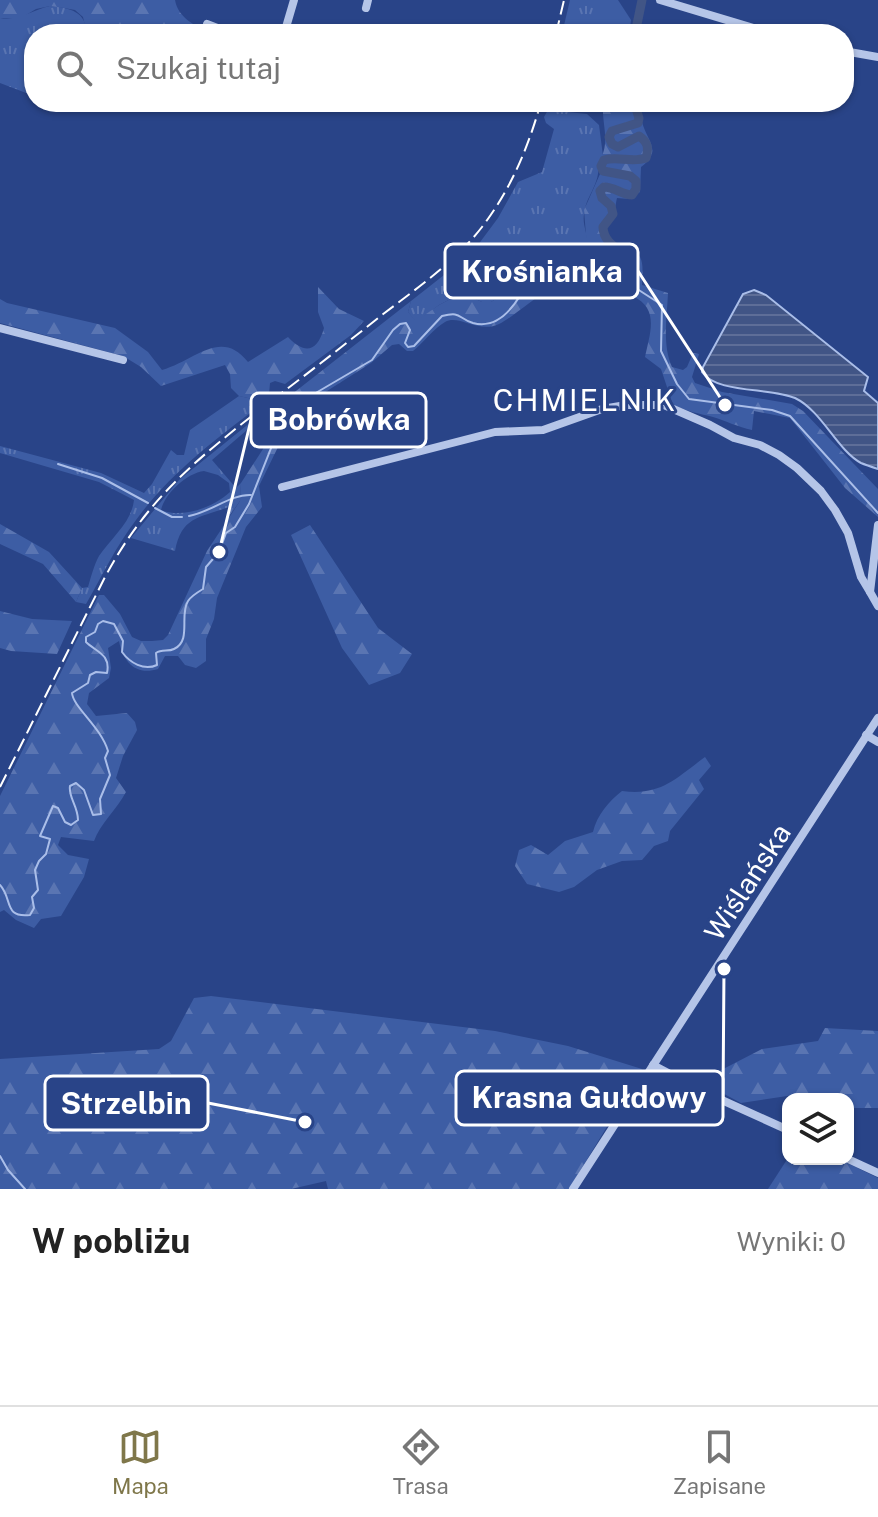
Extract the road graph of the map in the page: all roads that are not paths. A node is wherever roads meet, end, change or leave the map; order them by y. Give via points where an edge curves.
1 (294, 0) edge
2 (660, 0) edge
3 (287, 24) edge
4 (740, 24) edge
5 (854, 53) edge
6 (878, 57) edge
7 (0, 328) edge
8 (123, 360) dead end
9 (282, 487) dead end
10 (878, 525) edge
11 (870, 592) junction
12 (878, 606) edge
13 (878, 718) edge
14 (866, 735) junction
15 (878, 742) edge
16 (653, 1065) junction
17 (782, 1127) edge
18 (854, 1162) edge
19 (878, 1173) edge
20 (573, 1189) edge

1 - 3 street
2 - 4 street
5 - 6 street
7 - 8 street
9 - 11 street via 495,432 543,430 602,409 664,405 769,450 797,468 835,510
10 - 11 street
11 - 12 street
13 - 14 street, Wiślańska
14 - 15 street
14 - 16 street, Wiślańska
16 - 17 street
16 - 20 street, Wiślańska
18 - 19 street

